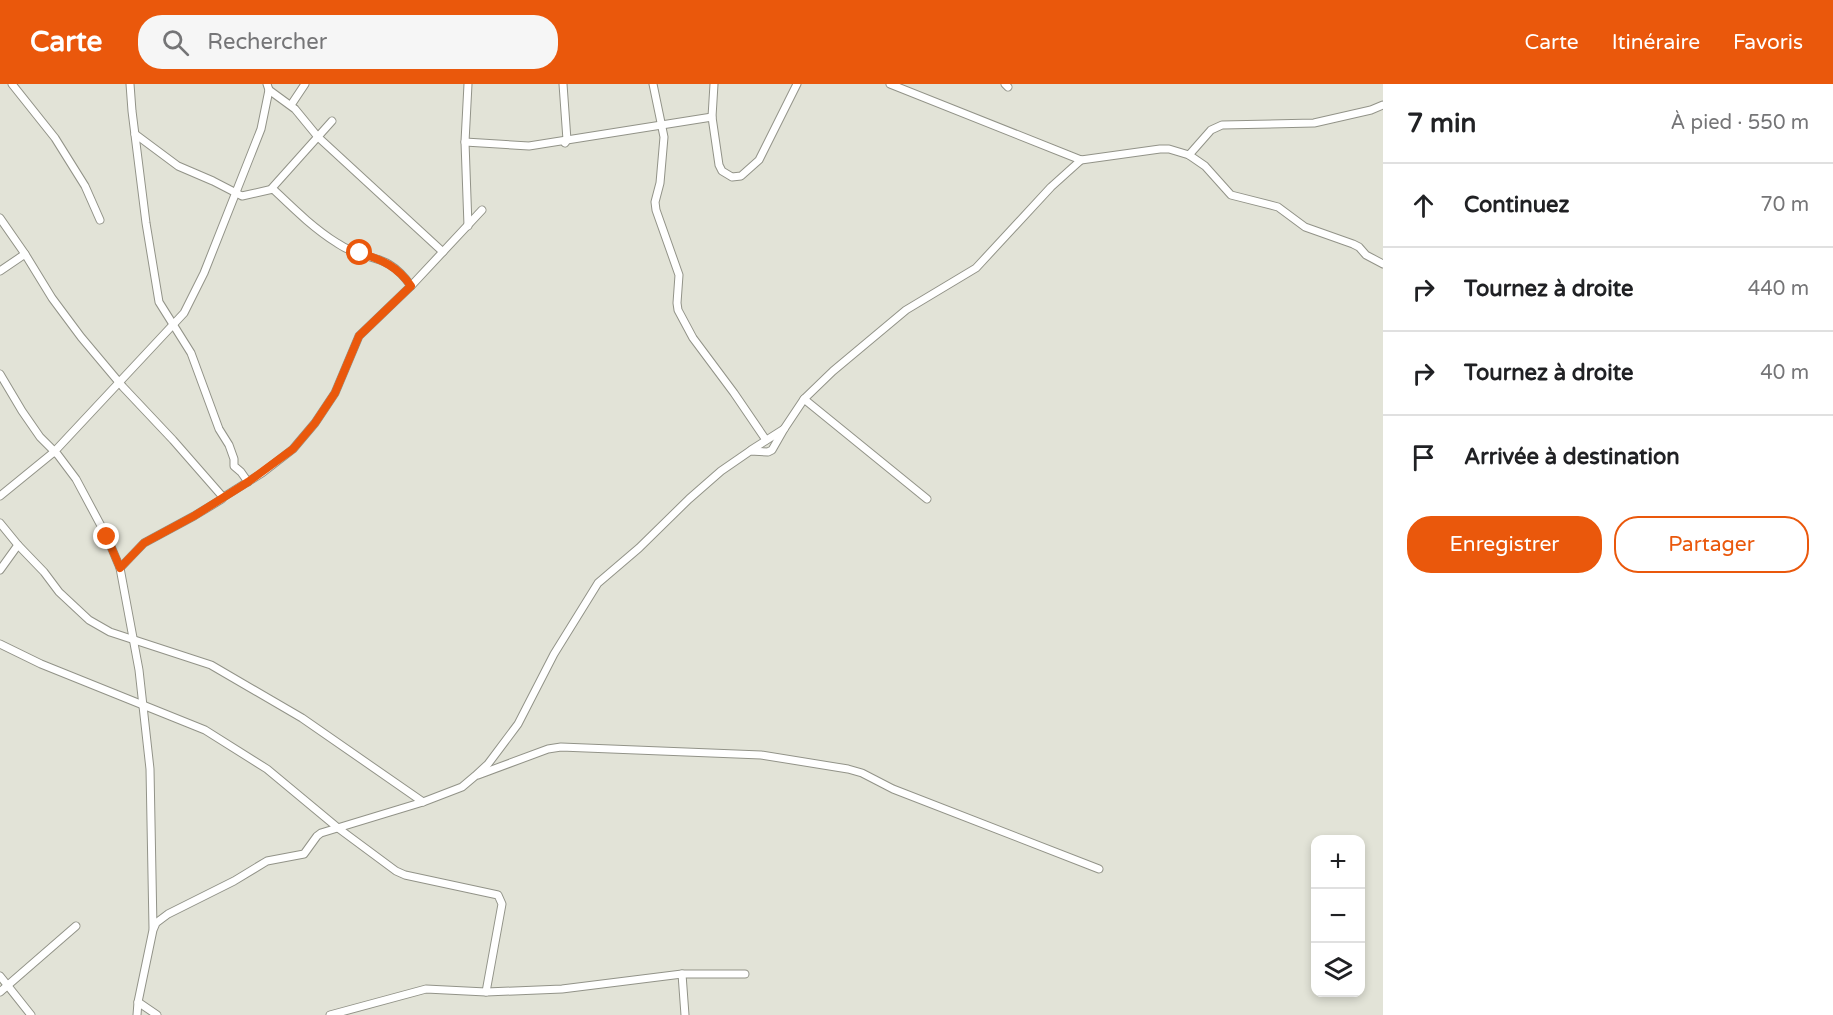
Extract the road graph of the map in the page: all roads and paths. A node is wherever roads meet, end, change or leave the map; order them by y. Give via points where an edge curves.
1 (12, 84) edge
2 (130, 84) edge
3 (304, 84) edge
4 (468, 84) edge
5 (563, 84) edge
6 (653, 84) edge
7 (714, 84) edge
8 (797, 84) edge
9 (890, 84) edge
10 (268, 87) edge
11 (291, 105) junction
12 (1383, 105) edge
13 (712, 117) junction
14 (332, 121) dead end
15 (662, 125) junction
16 (135, 134) junction
17 (318, 137) junction
18 (465, 142) junction
19 (566, 142) junction
20 (1190, 155) junction
21 (1081, 160) junction
22 (272, 188) junction
23 (235, 192) junction
24 (482, 210) dead end
25 (0, 218) edge
26 (100, 220) dead end
27 (468, 226) junction
28 (443, 252) junction
29 (25, 254) junction
30 (1383, 264) edge
31 (0, 271) edge
32 (411, 286) junction
33 (172, 325) junction
34 (0, 374) edge
35 (119, 383) junction
36 (804, 399) junction
37 (783, 429) junction
38 (766, 440) junction
39 (750, 451) junction
40 (54, 452) junction
41 (248, 482) junction
42 (0, 496) edge
43 (222, 498) junction
44 (927, 499) dead end
45 (0, 523) edge
46 (18, 545) junction
47 (120, 568) junction
48 (0, 570) edge
49 (134, 639) junction
50 (0, 644) edge
51 (144, 705) junction
52 (475, 776) junction
53 (423, 802) junction
54 (338, 828) junction
55 (1099, 869) dead end
56 (76, 926) dead end
57 (153, 930) junction
58 (682, 974) junction
59 (745, 974) dead end
60 (0, 976) edge
61 (8, 987) junction
62 (0, 992) edge
63 (486, 992) junction
64 (138, 1002) junction
65 (31, 1015) edge
66 (137, 1015) edge
67 (157, 1015) edge
68 (330, 1015) edge
69 (685, 1015) edge

1 - 26 street via 55,138 85,186
2 - 16 street
3 - 11 street
4 - 18 street
5 - 19 street
6 - 15 street
7 - 13 street
8 - 13 street via 764,154 741,176 732,177 719,165
9 - 21 street
10 - 11 street
10 - 23 street via 264,122
11 - 17 street
12 - 20 street via 1314,123 1222,125 1211,130
13 - 15 street
14 - 17 street
15 - 19 street
15 - 38 street via 663,153 655,202 680,275 678,310 693,338
16 - 23 street via 178,166
16 - 33 street via 156,288
17 - 22 street
17 - 28 street
18 - 19 street via 529,146
18 - 27 street
20 - 21 street via 1160,149
20 - 30 street via 1232,195 1282,209 1299,224 1353,244
21 - 36 street via 976,268 906,310
22 - 23 street via 246,197
22 - 32 street via 336,243 390,264
23 - 33 street via 204,273 187,308
24 - 27 street
25 - 29 street
27 - 28 street
28 - 32 street
29 - 31 street
29 - 35 street via 57,305
32 - 41 street via 359,336 335,393 315,423 288,453
33 - 35 street
33 - 41 street via 191,353 234,466
34 - 40 street
35 - 40 street
35 - 43 street
36 - 37 street
36 - 44 street
37 - 38 street
37 - 39 street via 772,450
38 - 39 street
39 - 52 street via 721,471 594,587 518,724
40 - 42 street
40 - 47 street via 76,479
41 - 43 street
43 - 47 street via 144,543
45 - 46 street
46 - 48 street
46 - 49 street via 89,620
47 - 49 street
49 - 51 street
49 - 53 street via 211,665 302,718
50 - 51 street
51 - 54 street via 205,730 258,763
51 - 57 street via 150,770
52 - 53 street via 462,787
52 - 55 street via 561,747 761,755 862,773 893,789
53 - 54 street
54 - 57 street via 317,836 304,854 267,861 168,914
54 - 63 street via 405,875 498,895 502,904
56 - 61 street
57 - 64 street
58 - 59 street
58 - 63 street via 562,989
58 - 69 street
60 - 61 street
61 - 62 street
61 - 65 street
63 - 68 street via 426,989
64 - 66 street
64 - 67 street

